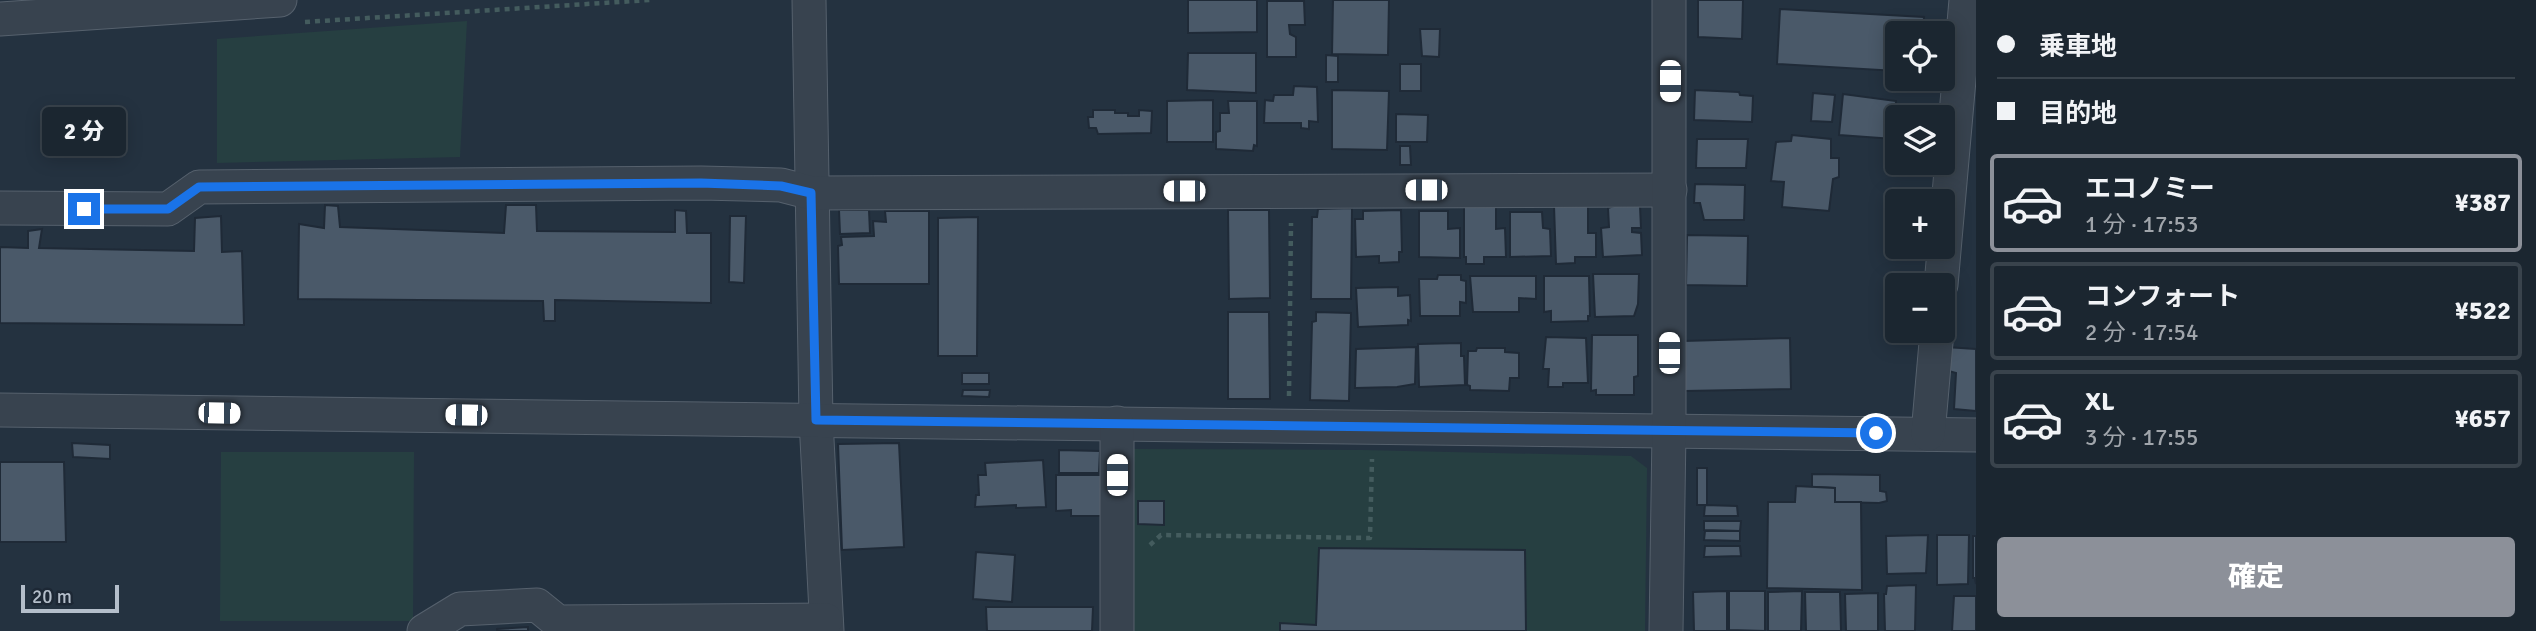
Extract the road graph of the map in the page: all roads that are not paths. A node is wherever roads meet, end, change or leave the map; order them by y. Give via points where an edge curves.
1 (268, 0) edge
2 (280, 0) edge
3 (809, 0) edge
4 (1669, 0) edge
5 (1966, 0) edge
6 (0, 19) edge
7 (1670, 190) junction
8 (811, 193) junction
9 (0, 208) edge
10 (1942, 273) edge
11 (1936, 343) edge
12 (0, 410) edge
13 (816, 420) junction
14 (1117, 423) junction
15 (1670, 431) junction
16 (1928, 434) junction
17 (1976, 435) edge
18 (826, 626) edge
19 (425, 631) edge
20 (1117, 631) edge
21 (1666, 631) edge

1 - 2 street
1 - 6 street
3 - 8 street
4 - 7 street
5 - 10 street
7 - 8 street
7 - 15 street
8 - 9 street via 781,186 701,183 199,187 168,209
8 - 13 street
11 - 16 street
12 - 13 street
13 - 14 street
13 - 18 street
14 - 15 street
14 - 20 street
15 - 16 street
15 - 21 street
16 - 17 street
18 - 19 street via 558,622 537,605 460,609

